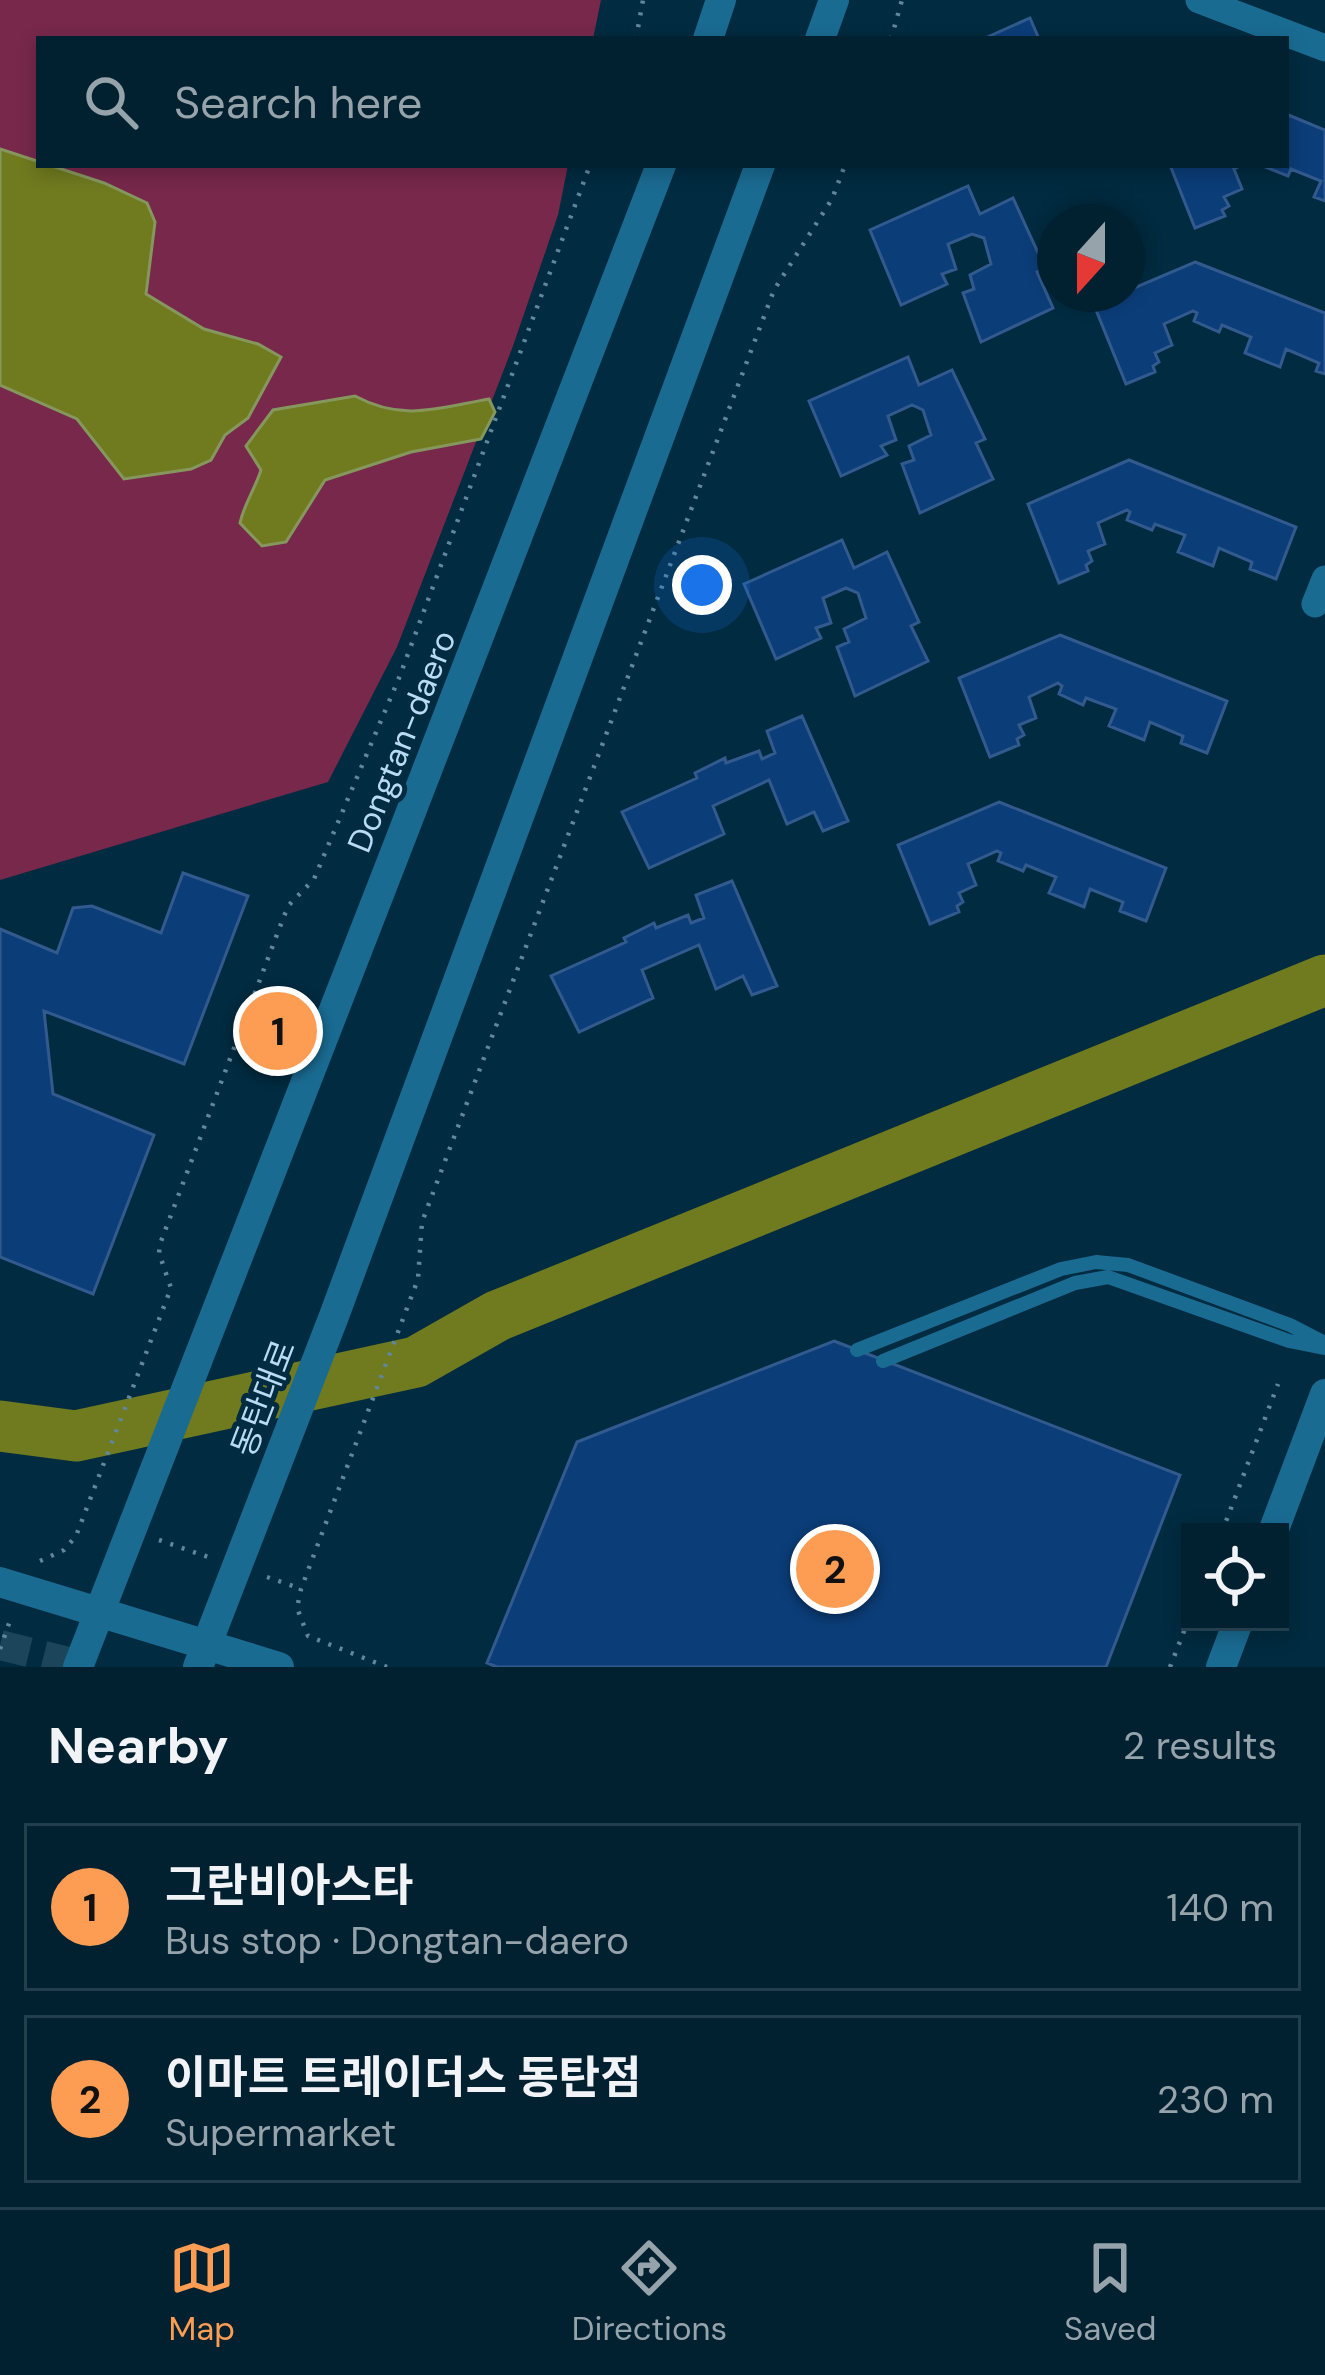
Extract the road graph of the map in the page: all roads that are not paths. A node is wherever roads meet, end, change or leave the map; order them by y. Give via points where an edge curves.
1 (721, 0) edge
2 (834, 0) edge
3 (1199, 0) edge
4 (709, 36) edge
5 (821, 36) edge
6 (1325, 47) edge
7 (660, 168) edge
8 (759, 168) edge
9 (1325, 1345) edge
10 (856, 1351) dead end
11 (883, 1360) dead end
12 (1325, 1394) edge
13 (1276, 1523) edge
14 (17, 1578) edge
15 (99, 1611) junction
16 (1235, 1631) edge
17 (203, 1655) edge
18 (78, 1667) edge
19 (279, 1667) edge
20 (1221, 1667) edge

1 - 4 main road
2 - 5 main road
3 - 6 street
7 - 15 main road, Dongtan-daero
8 - 17 main road, 동탄대로
9 - 10 lane via 1128,1264 1096,1262
9 - 11 lane via 1289,1341 1108,1277
12 - 13 main road
14 - 15 main road
15 - 17 main road
15 - 18 main road
16 - 20 main road
17 - 19 main road

